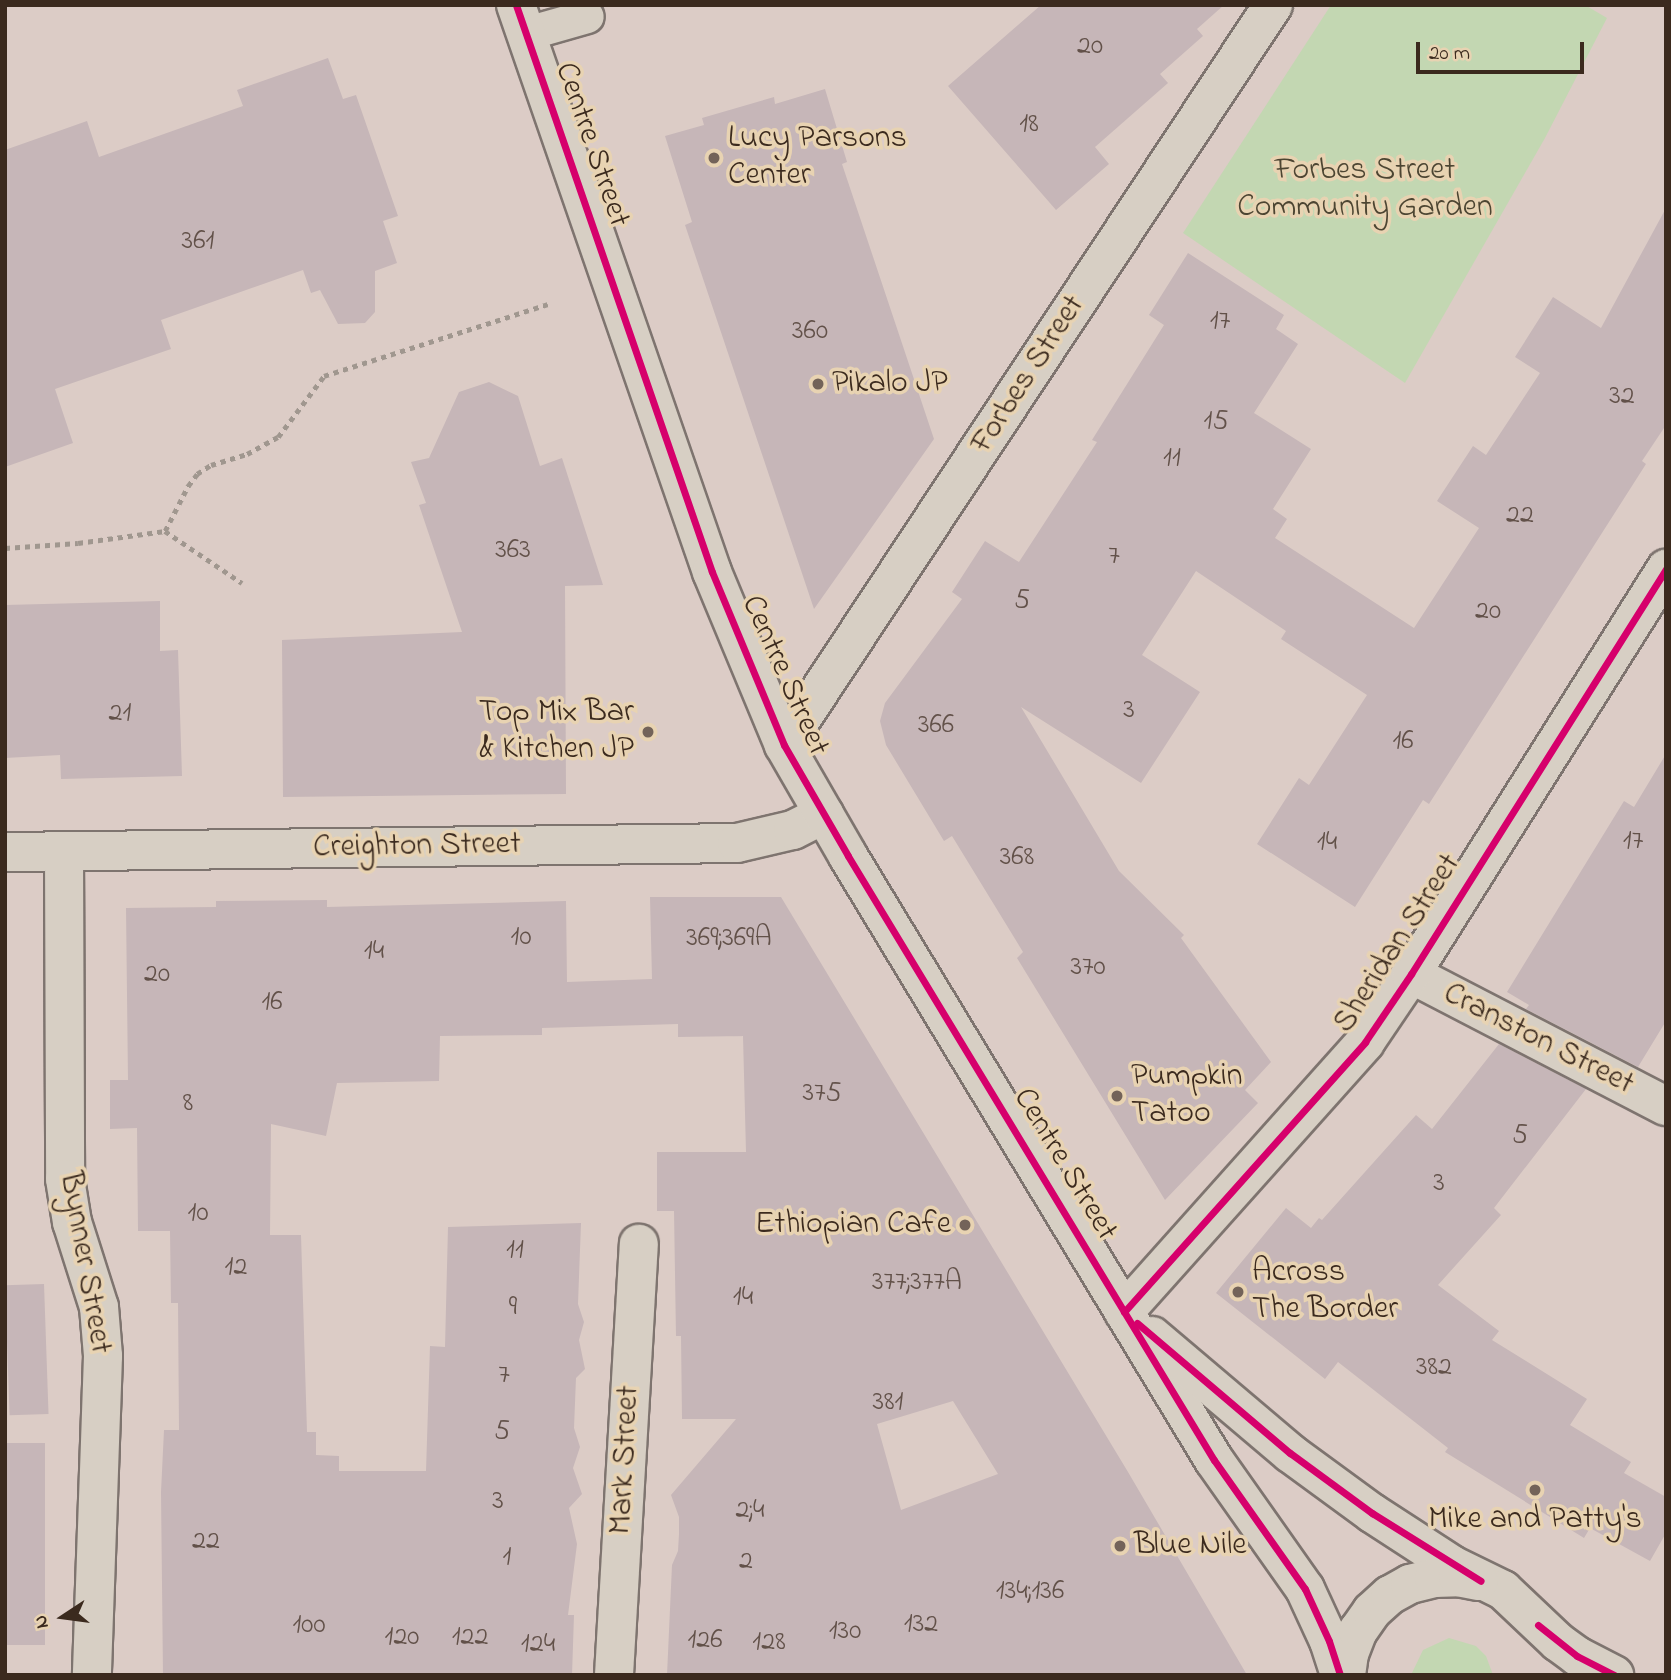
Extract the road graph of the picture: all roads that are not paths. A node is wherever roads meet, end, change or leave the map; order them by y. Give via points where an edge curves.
1 (1273, 5) edge
2 (587, 16) dead end
3 (522, 19) edge
4 (1666, 569) edge
5 (785, 744) junction
6 (824, 814) junction
7 (64, 851) junction
8 (5, 852) edge
9 (1411, 974) junction
10 (1666, 1106) edge
11 (639, 1244) dead end
12 (1124, 1312) junction
13 (1481, 1581) junction
14 (1538, 1625) junction
15 (92, 1675) edge
16 (614, 1675) edge
17 (1340, 1675) edge
18 (1346, 1675) edge
19 (1554, 1675) edge
20 (1614, 1675) edge

1 - 5 street, Forbes Street
2 - 3 lane
3 - 5 street, Centre Street via 712,572
4 - 9 street, Sheridan Street
5 - 6 street, Centre Street
6 - 7 street, Creighton Street via 793,830 737,843
6 - 12 street, Centre Street
7 - 8 street, Creighton Street
7 - 15 street, Bynner Street via 65,1179 72,1222 99,1307 103,1343
9 - 10 street, Cranston Street
9 - 12 street, Sheridan Street via 1335,1079
11 - 16 street, Mark Street
12 - 13 street, Centre Street via 1290,1453 1372,1513
12 - 17 street, Centre Street via 1214,1460 1305,1589
13 - 14 street, Centre Street via 1503,1590
13 - 18 street via 1434,1578 1390,1595 1358,1631
14 - 19 street
14 - 20 street, Centre Street via 1577,1656

